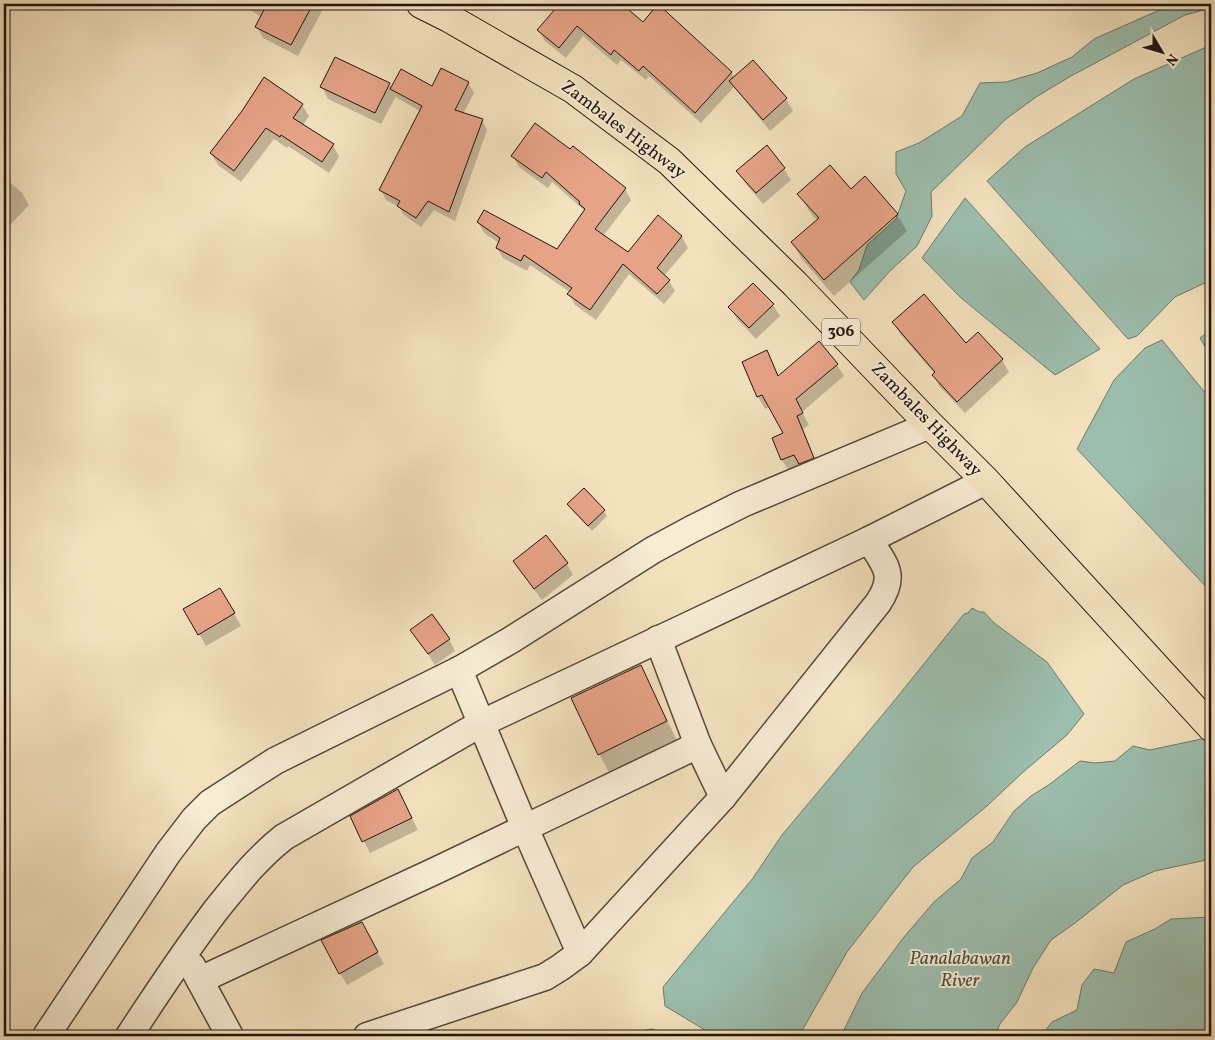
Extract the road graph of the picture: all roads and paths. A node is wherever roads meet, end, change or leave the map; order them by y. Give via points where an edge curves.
1 (421, 4) edge
2 (930, 425) junction
3 (986, 481) junction
4 (869, 540) junction
5 (658, 639) junction
6 (459, 670) junction
7 (480, 724) junction
8 (1210, 725) edge
9 (698, 745) junction
10 (723, 797) junction
11 (525, 828) junction
12 (184, 952) junction
13 (580, 953) junction
14 (200, 980) junction
15 (46, 1036) edge
16 (129, 1036) edge
17 (230, 1036) edge
18 (367, 1036) edge

1 - 2 main road, Zambales Highway / 306 via 573,89 669,161 795,284
2 - 3 main road, Zambales Highway / 306
2 - 6 street via 742,504 692,529
3 - 4 street
3 - 8 main road, Zambales Highway / 306
4 - 5 street
4 - 10 street via 887,568 889,576 885,593
5 - 7 street
5 - 9 street
6 - 7 street
6 - 15 street via 275,761 210,803 168,853
7 - 11 street
7 - 12 street via 284,837 244,874
9 - 10 street
9 - 11 street
10 - 13 street
11 - 13 street
11 - 14 street
12 - 14 street
12 - 16 street
13 - 18 street via 545,977
14 - 17 street

